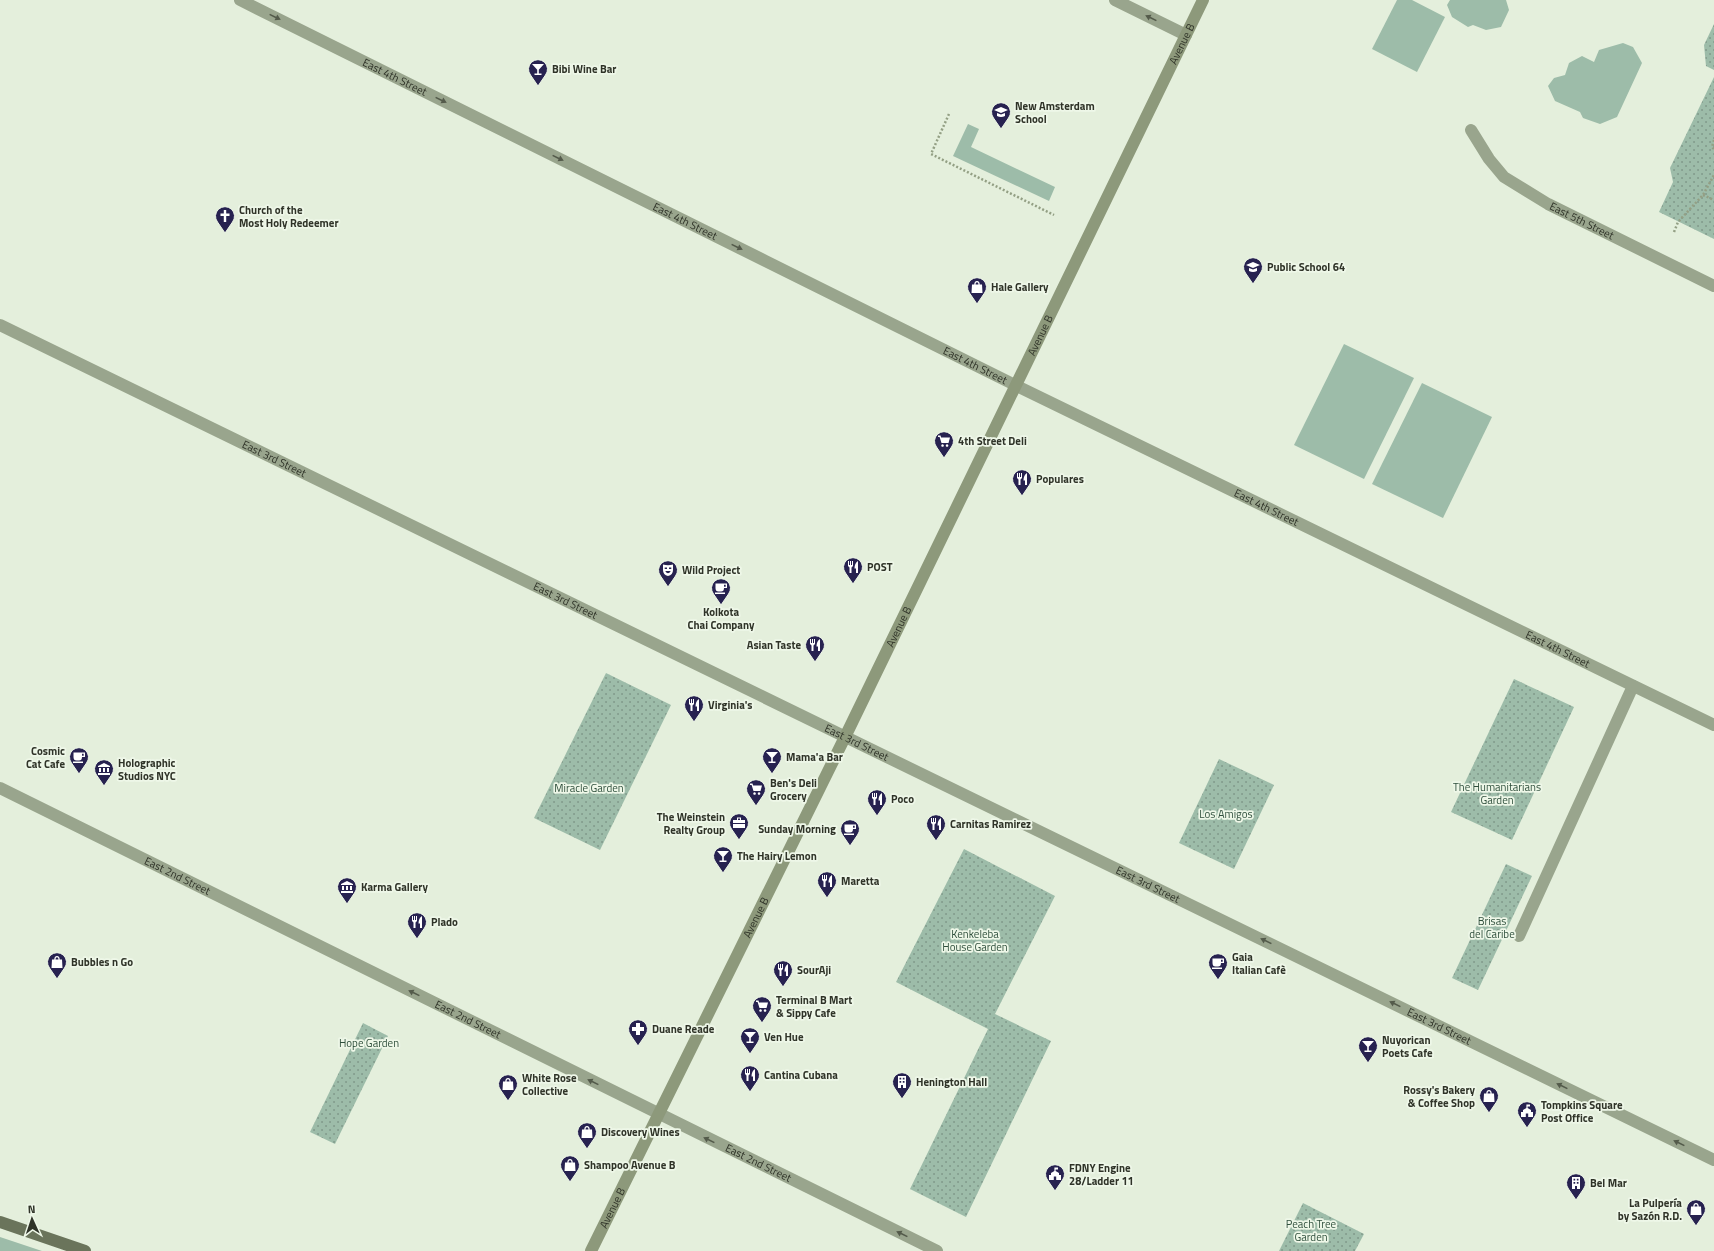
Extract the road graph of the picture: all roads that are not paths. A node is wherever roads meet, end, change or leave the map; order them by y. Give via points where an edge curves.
1 (240, 0) edge
2 (1115, 0) edge
3 (1203, 0) edge
4 (1186, 35) junction
5 (1471, 130) dead end
6 (1714, 286) edge
7 (0, 325) edge
8 (1015, 385) junction
9 (1633, 686) junction
10 (1714, 725) edge
11 (845, 737) junction
12 (0, 788) edge
13 (1519, 936) dead end
14 (658, 1115) junction
15 (1714, 1160) edge
16 (0, 1222) edge
17 (85, 1251) edge
18 (591, 1251) edge
19 (936, 1251) edge

1 -> 8 street, East 4th Street
4 -> 2 street
3 - 4 street, Avenue B
4 - 8 street, Avenue B
5 - 6 street, East 5th Street via 1504,177 1548,204
7 - 11 street, East 3rd Street
8 - 9 street, East 4th Street
8 - 11 street, Avenue B
9 - 10 street, East 4th Street
9 - 13 street
11 - 14 street, Avenue B
15 -> 11 street, East 3rd Street
14 -> 12 street, East 2nd Street
14 - 18 street, Avenue B
19 -> 14 street, East 2nd Street
16 - 17 main road

